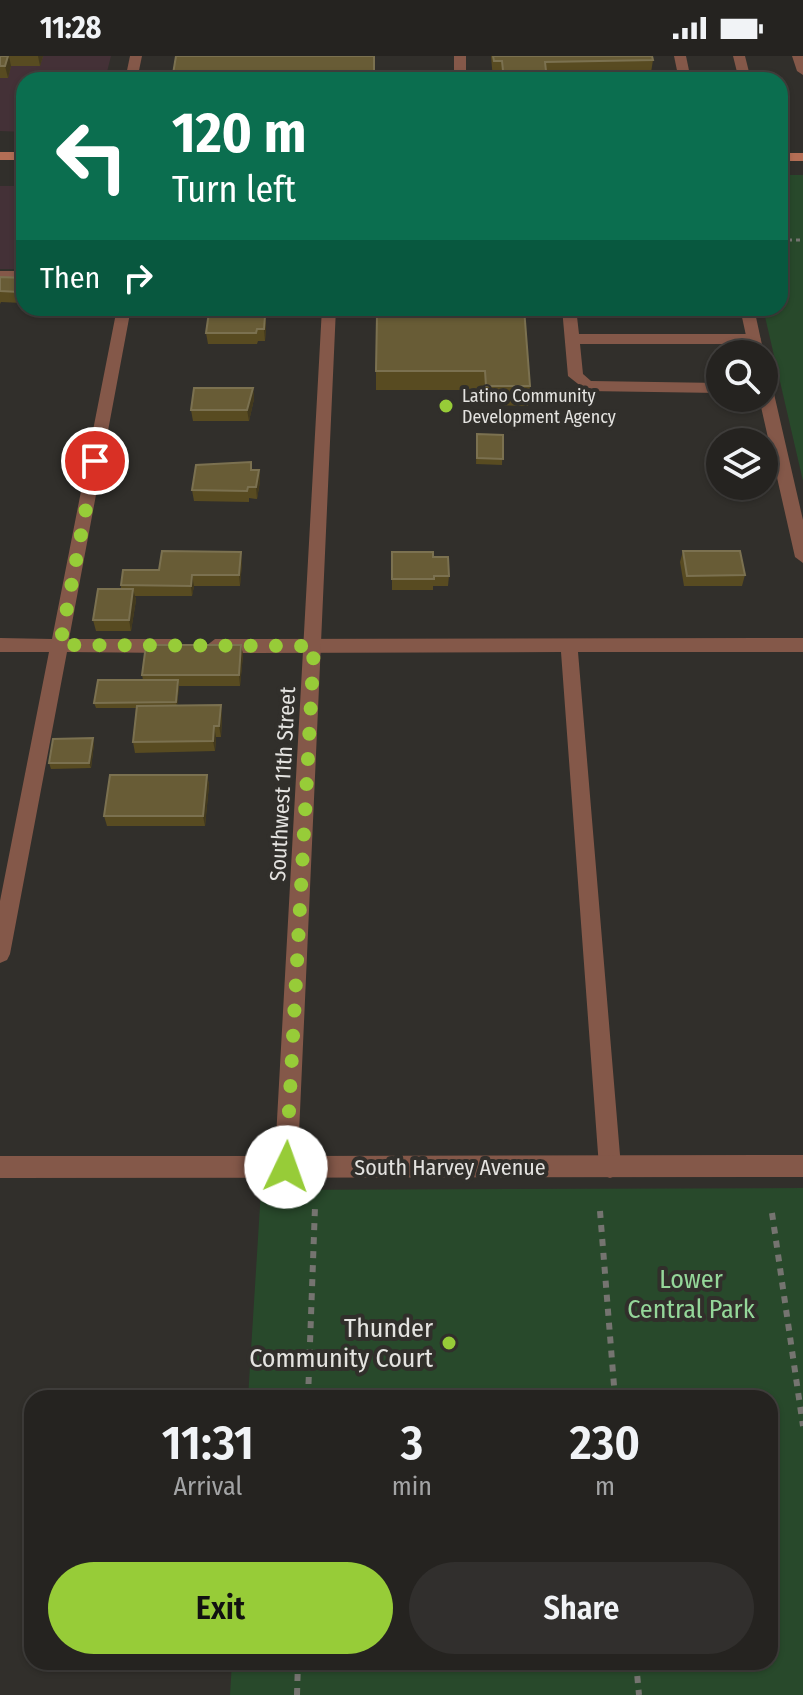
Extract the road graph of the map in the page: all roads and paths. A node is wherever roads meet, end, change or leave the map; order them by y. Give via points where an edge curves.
1 (798, 56) edge
2 (803, 71) edge
3 (122, 316) edge
4 (329, 316) edge
5 (570, 316) edge
6 (749, 316) edge
7 (572, 339) junction
8 (755, 340) edge
9 (706, 344) edge
10 (706, 388) edge
11 (770, 412) edge
12 (803, 557) edge
13 (0, 645) edge
14 (60, 645) junction
15 (569, 645) junction
16 (803, 645) edge
17 (314, 646) junction
18 (0, 954) edge
19 (803, 1166) edge
20 (0, 1167) edge
21 (286, 1167) junction
22 (610, 1167) junction
23 (315, 1207) dead end
24 (600, 1211) dead end
25 (772, 1213) dead end
26 (308, 1390) edge
27 (614, 1390) edge
28 (803, 1426) edge
29 (298, 1670) edge
30 (637, 1670) edge
31 (297, 1695) edge
32 (639, 1695) edge

1 - 2 street
3 - 14 street
4 - 17 street, Southwest 11th Street
5 - 7 street
6 - 8 street
7 - 9 street
7 - 10 street via 576,376 587,386
11 - 12 street
13 - 14 street
14 - 17 street
14 - 18 street
15 - 16 street
15 - 17 street
15 - 22 street
17 - 21 street, Southwest 11th Street
19 - 22 street, South Harvey Avenue
20 - 21 street, South Harvey Avenue
21 - 22 street, South Harvey Avenue
23 - 26 path
24 - 27 path
25 - 28 path
29 - 31 path
30 - 32 path

